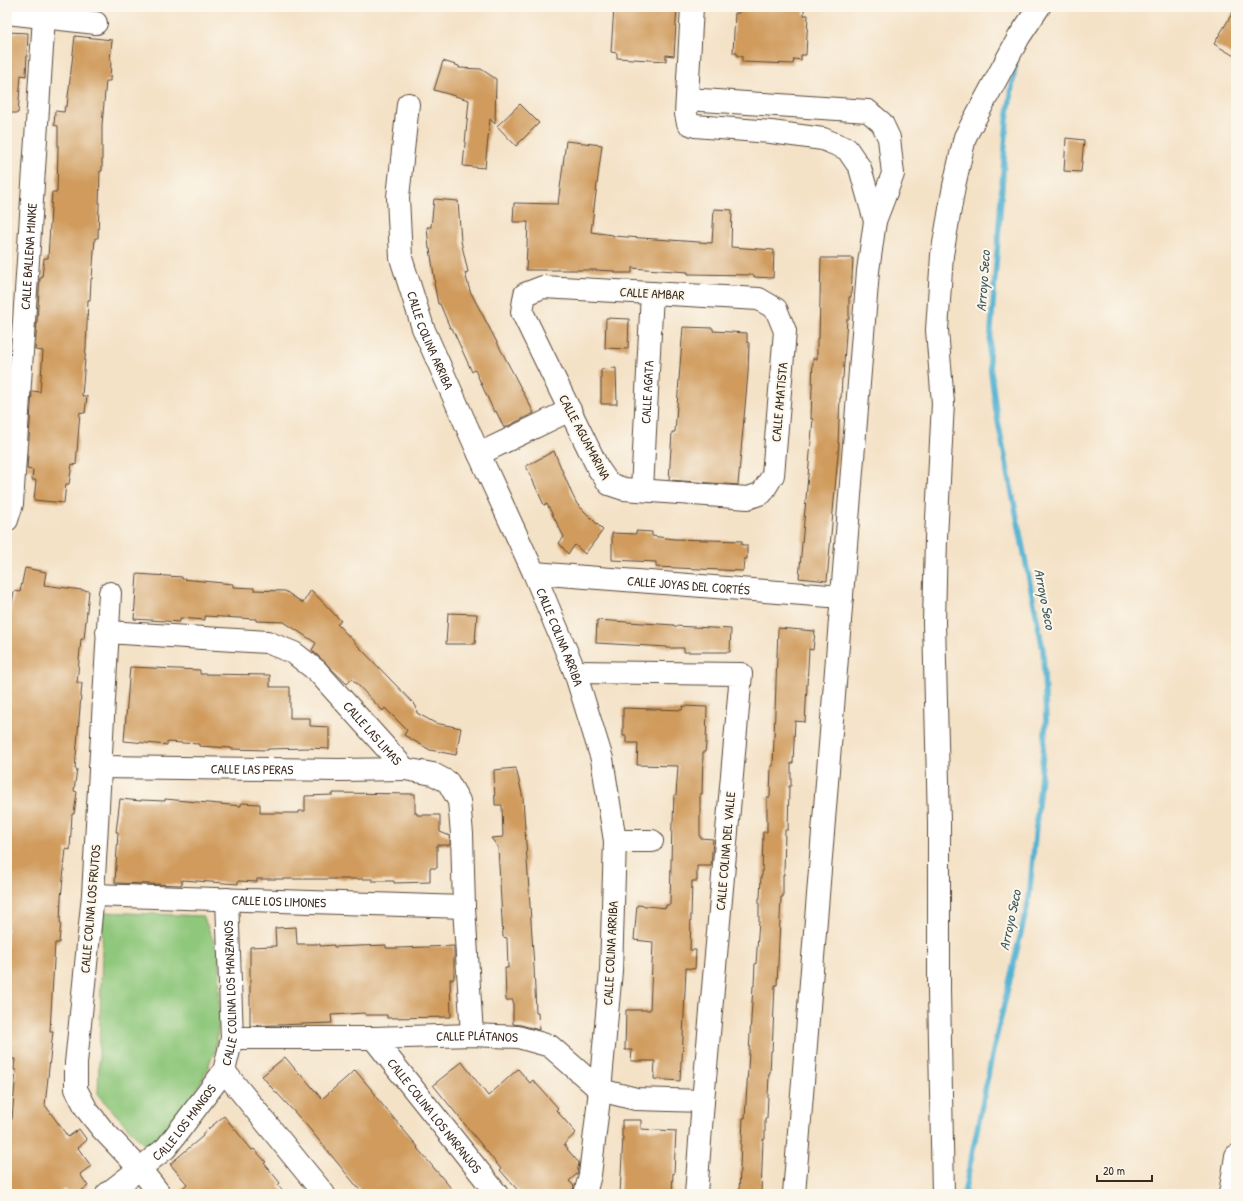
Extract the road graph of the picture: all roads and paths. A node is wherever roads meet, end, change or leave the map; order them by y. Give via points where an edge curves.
1 (692, 7) edge
2 (1039, 7) edge
3 (7, 13) edge
4 (44, 17) junction
5 (96, 23) dead end
6 (687, 99) junction
7 (408, 104) dead end
8 (875, 221) junction
9 (652, 293) junction
10 (525, 294) joint
11 (776, 309) joint
12 (13, 396) edge
13 (570, 410) junction
14 (479, 454) junction
15 (642, 490) junction
16 (762, 494) joint
17 (7, 520) edge
18 (534, 573) junction
19 (110, 593) dead end
20 (842, 597) junction
21 (108, 632) junction
22 (575, 672) junction
23 (100, 767) junction
24 (405, 769) junction
25 (615, 841) junction
26 (652, 841) dead end
27 (93, 895) junction
28 (228, 899) junction
29 (464, 907) junction
30 (472, 1035) junction
31 (232, 1038) junction
32 (373, 1038) junction
33 (224, 1071) junction
34 (600, 1090) junction
35 (703, 1101) junction
36 (1236, 1156) edge
37 (140, 1169) junction
38 (107, 1194) edge
39 (160, 1194) edge
40 (324, 1194) edge
41 (497, 1194) edge
42 (585, 1194) edge
43 (696, 1194) edge
44 (794, 1194) edge
45 (943, 1194) edge
46 (1230, 1194) edge

1 - 6 street
2 - 45 street via 1019,37 966,136 942,256 937,330 943,403 934,622
3 - 4 street
4 - 5 street
4 - 12 street, CALLE BALLENA MINKE
6 - 8 street via 688,123 695,126 823,139 847,149 860,168
6 - 8 street via 868,111 882,123 889,138 893,174
7 - 14 street, CALLE COLINA ARRIBA via 398,197 401,258 423,328
8 - 20 street via 868,271
9 - 10 street, CALLE AMBAR via 544,287
9 - 11 street, CALLE AMBAR via 759,299
9 - 15 street, CALLE AGATA
10 - 13 street, CALLE AGUAMARINA via 522,312
11 - 16 street, CALLE AMATISTA via 785,331 773,476
12 - 17 street, CALLE BALLENA MINKE via 12,504
13 - 14 street
13 - 15 street, CALLE AGUAMARINA via 598,468 610,484 624,489
14 - 18 street, CALLE COLINA ARRIBA
15 - 16 street, CALLE AGUAMARINA via 748,498
18 - 20 street, CALLE JOYAS DEL CORTÉS
18 - 22 street, CALLE COLINA ARRIBA
19 - 21 street, CALLE COLINA LOS FRUTOS
20 - 44 street
21 - 23 street, CALLE COLINA LOS FRUTOS
21 - 24 street, CALLE LAS LIMAS via 267,642 294,653 316,671
22 - 25 street, CALLE COLINA ARRIBA via 602,759
22 - 35 street, CALLE COLINA DEL VALLE via 741,674
23 - 24 street, CALLE LAS PERAS
23 - 27 street, CALLE COLINA LOS FRUTOS
24 - 29 street, CALLE LAS LIMAS via 433,774 448,782 459,801
25 - 26 street
25 - 34 street, CALLE COLINA ARRIBA via 611,971
27 - 28 street, CALLE LOS LIMONES
27 - 37 street, CALLE COLINA LOS FRUTOS via 76,1063 76,1089 87,1110 102,1129
28 - 29 street, CALLE LOS LIMONES
28 - 31 street, CALLE COLINA LOS MANZANOS
29 - 30 street, CALLE LAS LIMAS
30 - 32 street, CALLE PLÁTANOS
30 - 34 street, CALLE PLÁTANOS via 518,1037 550,1046
31 - 32 street, CALLE PLÁTANOS
31 - 33 street, CALLE COLINA LOS MANZANOS
32 - 41 street, CALLE COLINA LOS NARANJOS
33 - 37 street, CALLE LOS MANGOS via 166,1148
33 - 40 street, CALLE COLINA LOS MANZANOS
34 - 35 street, CALLE PLÁTANOS via 636,1098
34 - 42 street, CALLE COLINA ARRIBA via 590,1175
35 - 43 street, CALLE COLINA DEL VALLE
36 - 46 street
37 - 38 street, CALLE LOS MANGOS
37 - 39 street, CALLE COLINA LOS FRUTOS

